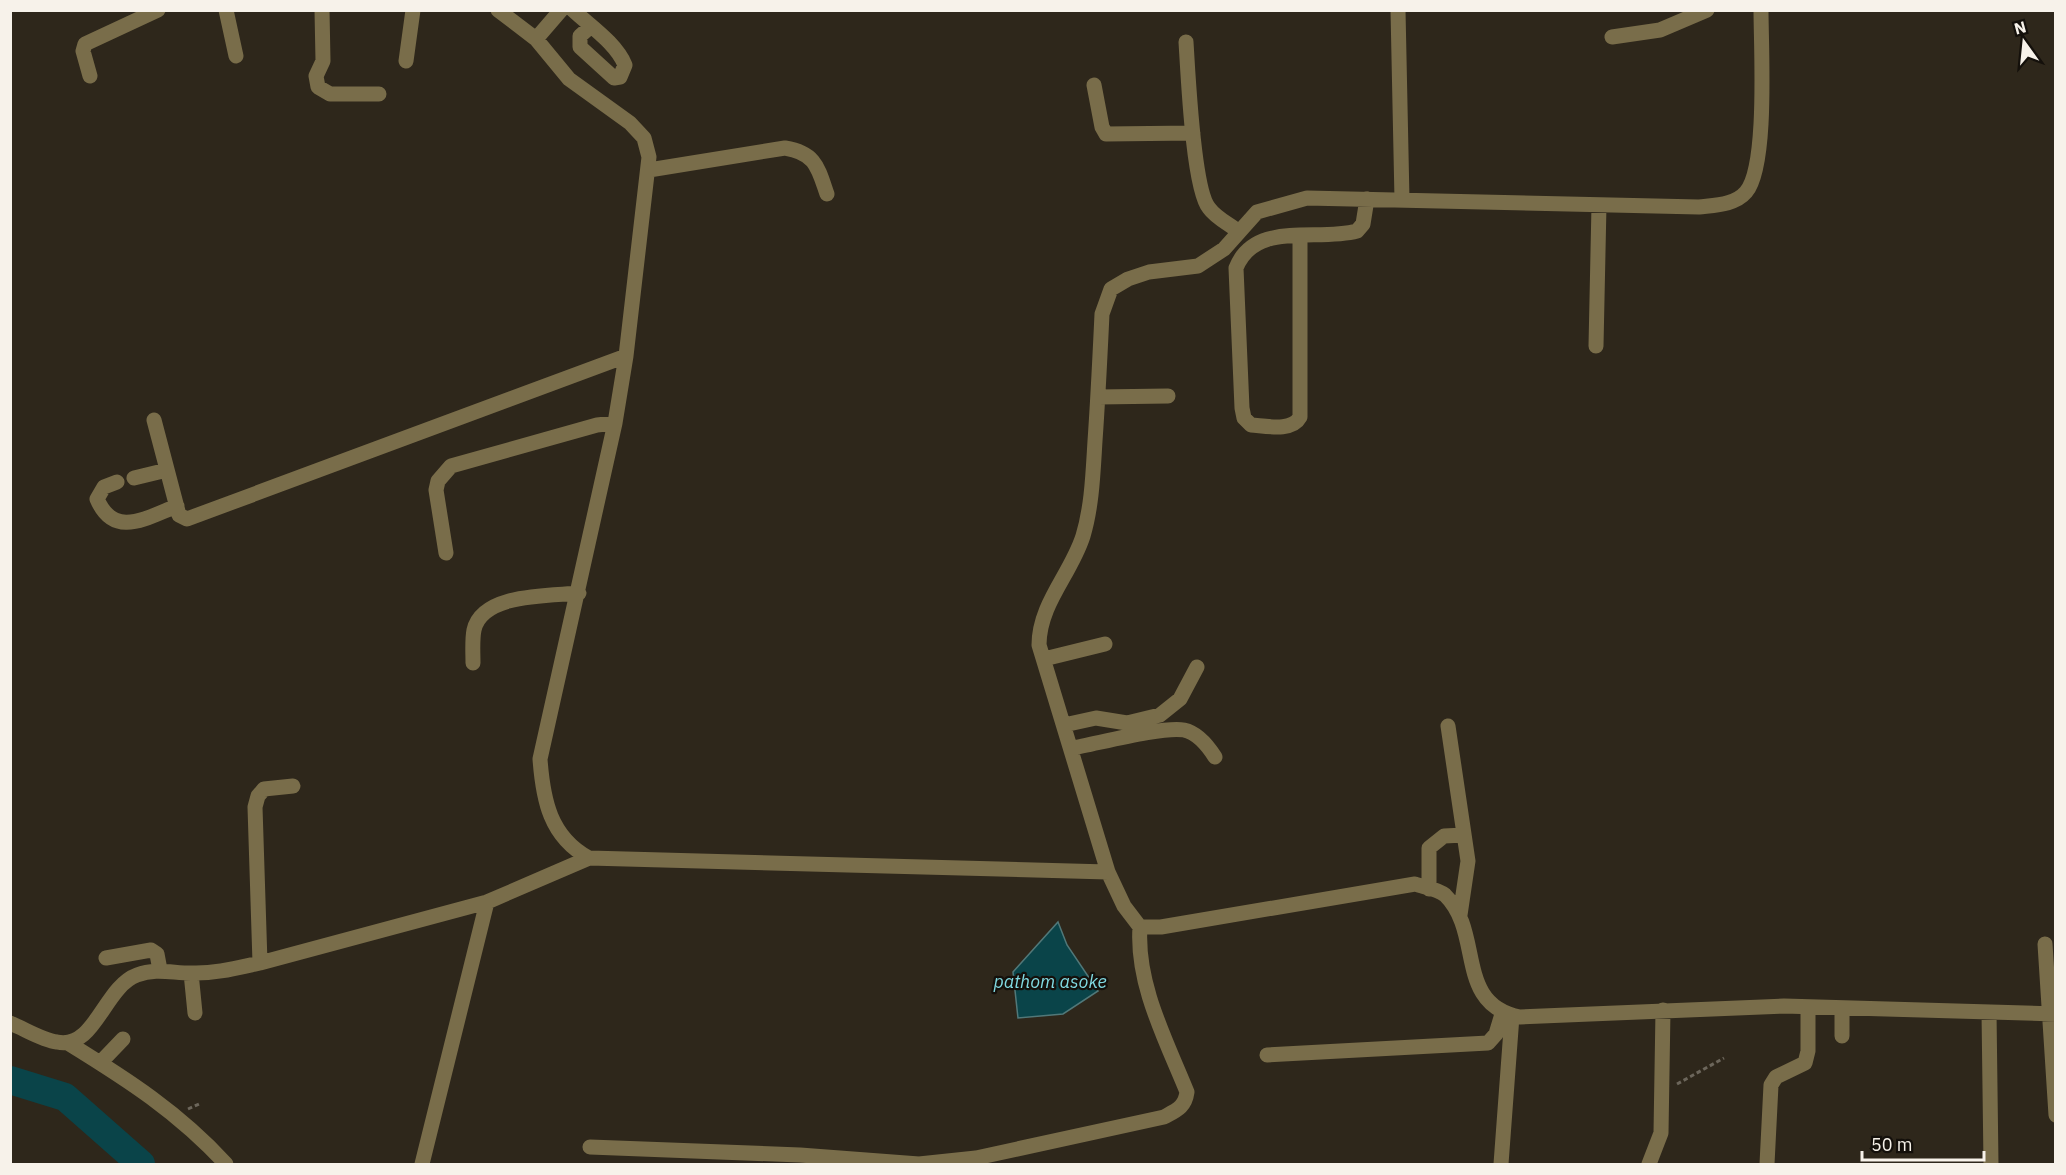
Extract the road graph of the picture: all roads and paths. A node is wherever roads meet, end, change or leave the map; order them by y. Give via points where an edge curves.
1 (158, 10) edge
2 (226, 10) edge
3 (322, 10) edge
4 (412, 10) edge
5 (498, 10) edge
6 (561, 10) edge
7 (573, 10) edge
8 (1398, 10) edge
9 (1707, 10) edge
10 (1761, 10) edge
11 (590, 27) dead end
12 (1612, 38) dead end
13 (536, 39) junction
14 (1186, 42) dead end
15 (236, 56) dead end
16 (406, 61) dead end
17 (90, 76) dead end
18 (1094, 85) dead end
19 (379, 94) dead end
20 (1193, 133) junction
21 (649, 170) junction
22 (827, 194) dead end
23 (1367, 199) junction
24 (1402, 200) junction
25 (1599, 205) junction
26 (1238, 231) junction
27 (1300, 236) junction
28 (1596, 346) dead end
29 (626, 357) junction
30 (1168, 396) dead end
31 (1098, 397) junction
32 (154, 420) dead end
33 (615, 423) junction
34 (167, 470) junction
35 (134, 478) dead end
36 (117, 482) dead end
37 (177, 506) junction
38 (446, 553) dead end
39 (579, 593) junction
40 (1105, 644) dead end
41 (1044, 659) junction
42 (473, 663) dead end
43 (1197, 667) dead end
44 (1064, 725) junction
45 (1448, 726) dead end
46 (1072, 748) junction
47 (1215, 758) dead end
48 (293, 786) dead end
49 (1464, 835) junction
50 (589, 858) junction
51 (1108, 872) junction
52 (1429, 889) junction
53 (487, 902) junction
54 (1460, 915) junction
55 (1140, 927) junction
56 (2045, 944) dead end
57 (106, 958) dead end
58 (260, 963) junction
59 (160, 970) junction
60 (191, 973) junction
61 (1808, 1007) junction
62 (1842, 1008) junction
63 (1662, 1010) junction
64 (1989, 1012) junction
65 (195, 1013) dead end
66 (2052, 1014) edge
67 (1507, 1015) junction
68 (10, 1023) edge
69 (1842, 1036) dead end
70 (123, 1038) dead end
71 (68, 1043) junction
72 (1267, 1055) dead end
73 (1724, 1058) dead end
74 (100, 1063) junction
75 (1662, 1090) junction
76 (2055, 1115) edge
77 (590, 1147) dead end
78 (226, 1164) edge
79 (422, 1164) edge
80 (1502, 1164) edge
81 (1648, 1164) edge
82 (1767, 1164) edge
83 (1991, 1164) edge

1 - 17 street via 85,44 82,51
2 - 15 street
3 - 19 street via 323,62 316,76 318,87 330,94
4 - 16 street
5 - 13 street
6 - 13 street
7 - 11 street
8 - 24 street
9 - 12 street via 1659,30
10 - 25 street via 1761,130 1755,170 1746,192 1729,204 1700,207
13 - 21 street via 569,79 630,123 644,138
14 - 20 street
18 - 20 street via 1106,134
20 - 26 street via 1205,201
21 - 22 street via 785,148 799,151 813,161
21 - 29 street
23 - 24 street
23 - 26 street via 1307,198 1281,203 1257,212
23 - 27 street via 1363,224 1357,231
24 - 25 street
25 - 28 street
26 - 31 street via 1224,249 1198,266 1149,272 1111,289 1102,314
27 - 27 street via 1300,417 1290,426 1251,426 1242,408 1236,268 1255,243
29 - 33 street
29 - 37 street via 197,518 181,518
30 - 31 street
31 - 41 street via 1090,503 1083,536 1039,628
32 - 34 street
33 - 38 street via 452,466 438,481 436,490
33 - 39 street
34 - 35 street
34 - 37 street
36 - 37 street via 104,488 98,499 109,518 122,524
39 - 42 street via 512,599 494,605 473,631
39 - 50 street via 541,767 546,804 556,828 571,848
40 - 41 street
41 - 44 street
43 - 44 street via 1180,699 1160,715 1127,723 1096,718
44 - 46 street
45 - 49 street
46 - 47 street via 1184,730 1208,745
46 - 51 street
48 - 58 street via 264,789 255,807
49 - 52 street via 1444,836 1429,848
49 - 54 street via 1468,861
50 - 51 street
50 - 53 street
51 - 55 street via 1124,906
52 - 54 street via 1444,894
52 - 55 street via 1415,884 1161,927
53 - 58 street
53 - 79 street
54 - 67 street via 1480,990 1490,1005
55 - 77 street via 1138,947 1149,994 1187,1092 1186,1102 1164,1117 976,1158 919,1164
56 - 66 street
57 - 59 street via 151,950 157,954
58 - 60 street
59 - 60 street
59 - 71 street via 120,983 90,1028
60 - 65 street
61 - 62 street
61 - 63 street
61 - 82 street via 1805,1063 1776,1077 1771,1085
62 - 64 street
62 - 69 street
63 - 67 street
63 - 75 street
64 - 66 street
64 - 83 street
66 - 76 street
67 - 72 street via 1488,1043
67 - 80 street
68 - 71 street
70 - 74 street
71 - 74 street
73 - 75 path
74 - 78 street via 176,1114
75 - 81 street via 1661,1132

